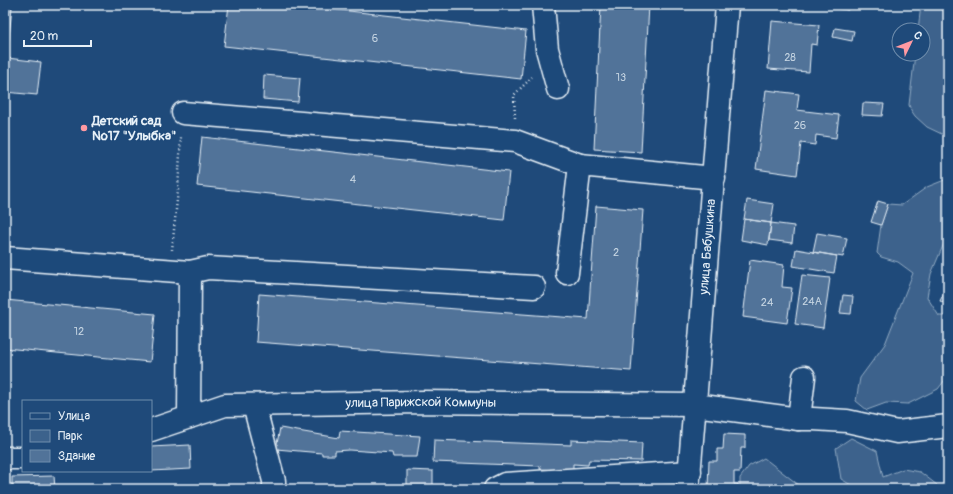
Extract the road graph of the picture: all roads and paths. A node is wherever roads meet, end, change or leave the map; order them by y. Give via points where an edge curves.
1 (543, 5) edge
2 (727, 5) edge
3 (550, 60) junction
4 (558, 89) dead end
5 (183, 113) joint
6 (515, 141) junction
7 (580, 165) junction
8 (714, 178) junction
9 (5, 258) edge
10 (180, 272) junction
11 (567, 273) dead end
12 (534, 288) dead end
13 (804, 377) dead end
14 (254, 405) junction
15 (695, 405) junction
16 (190, 417) junction
17 (799, 419) junction
18 (948, 426) edge
19 (152, 430) edge
20 (5, 458) edge
21 (22, 458) edge
22 (689, 481) edge
23 (274, 489) edge
24 (495, 489) edge

1 - 3 street
2 - 8 street, улица Бабушкина
3 - 4 street
3 - 6 path via 514,95
5 - 6 street
5 - 10 path via 178,190
6 - 7 street
7 - 8 street
7 - 11 street
8 - 15 street, улица Бабушкина
9 - 10 street
10 - 12 street via 208,268
10 - 16 street
13 - 17 street
14 - 15 street, улица Парижской Коммуны via 423,402
14 - 16 street, улица Парижской Коммуны via 224,405
14 - 23 street
15 - 17 street, улица Парижской Коммуны
15 - 22 street, улица Бабушкина
16 - 19 street, улица Парижской Коммуны
17 - 18 street, улица Парижской Коммуны via 847,421 897,432
20 - 21 street
22 - 24 street via 506,484

